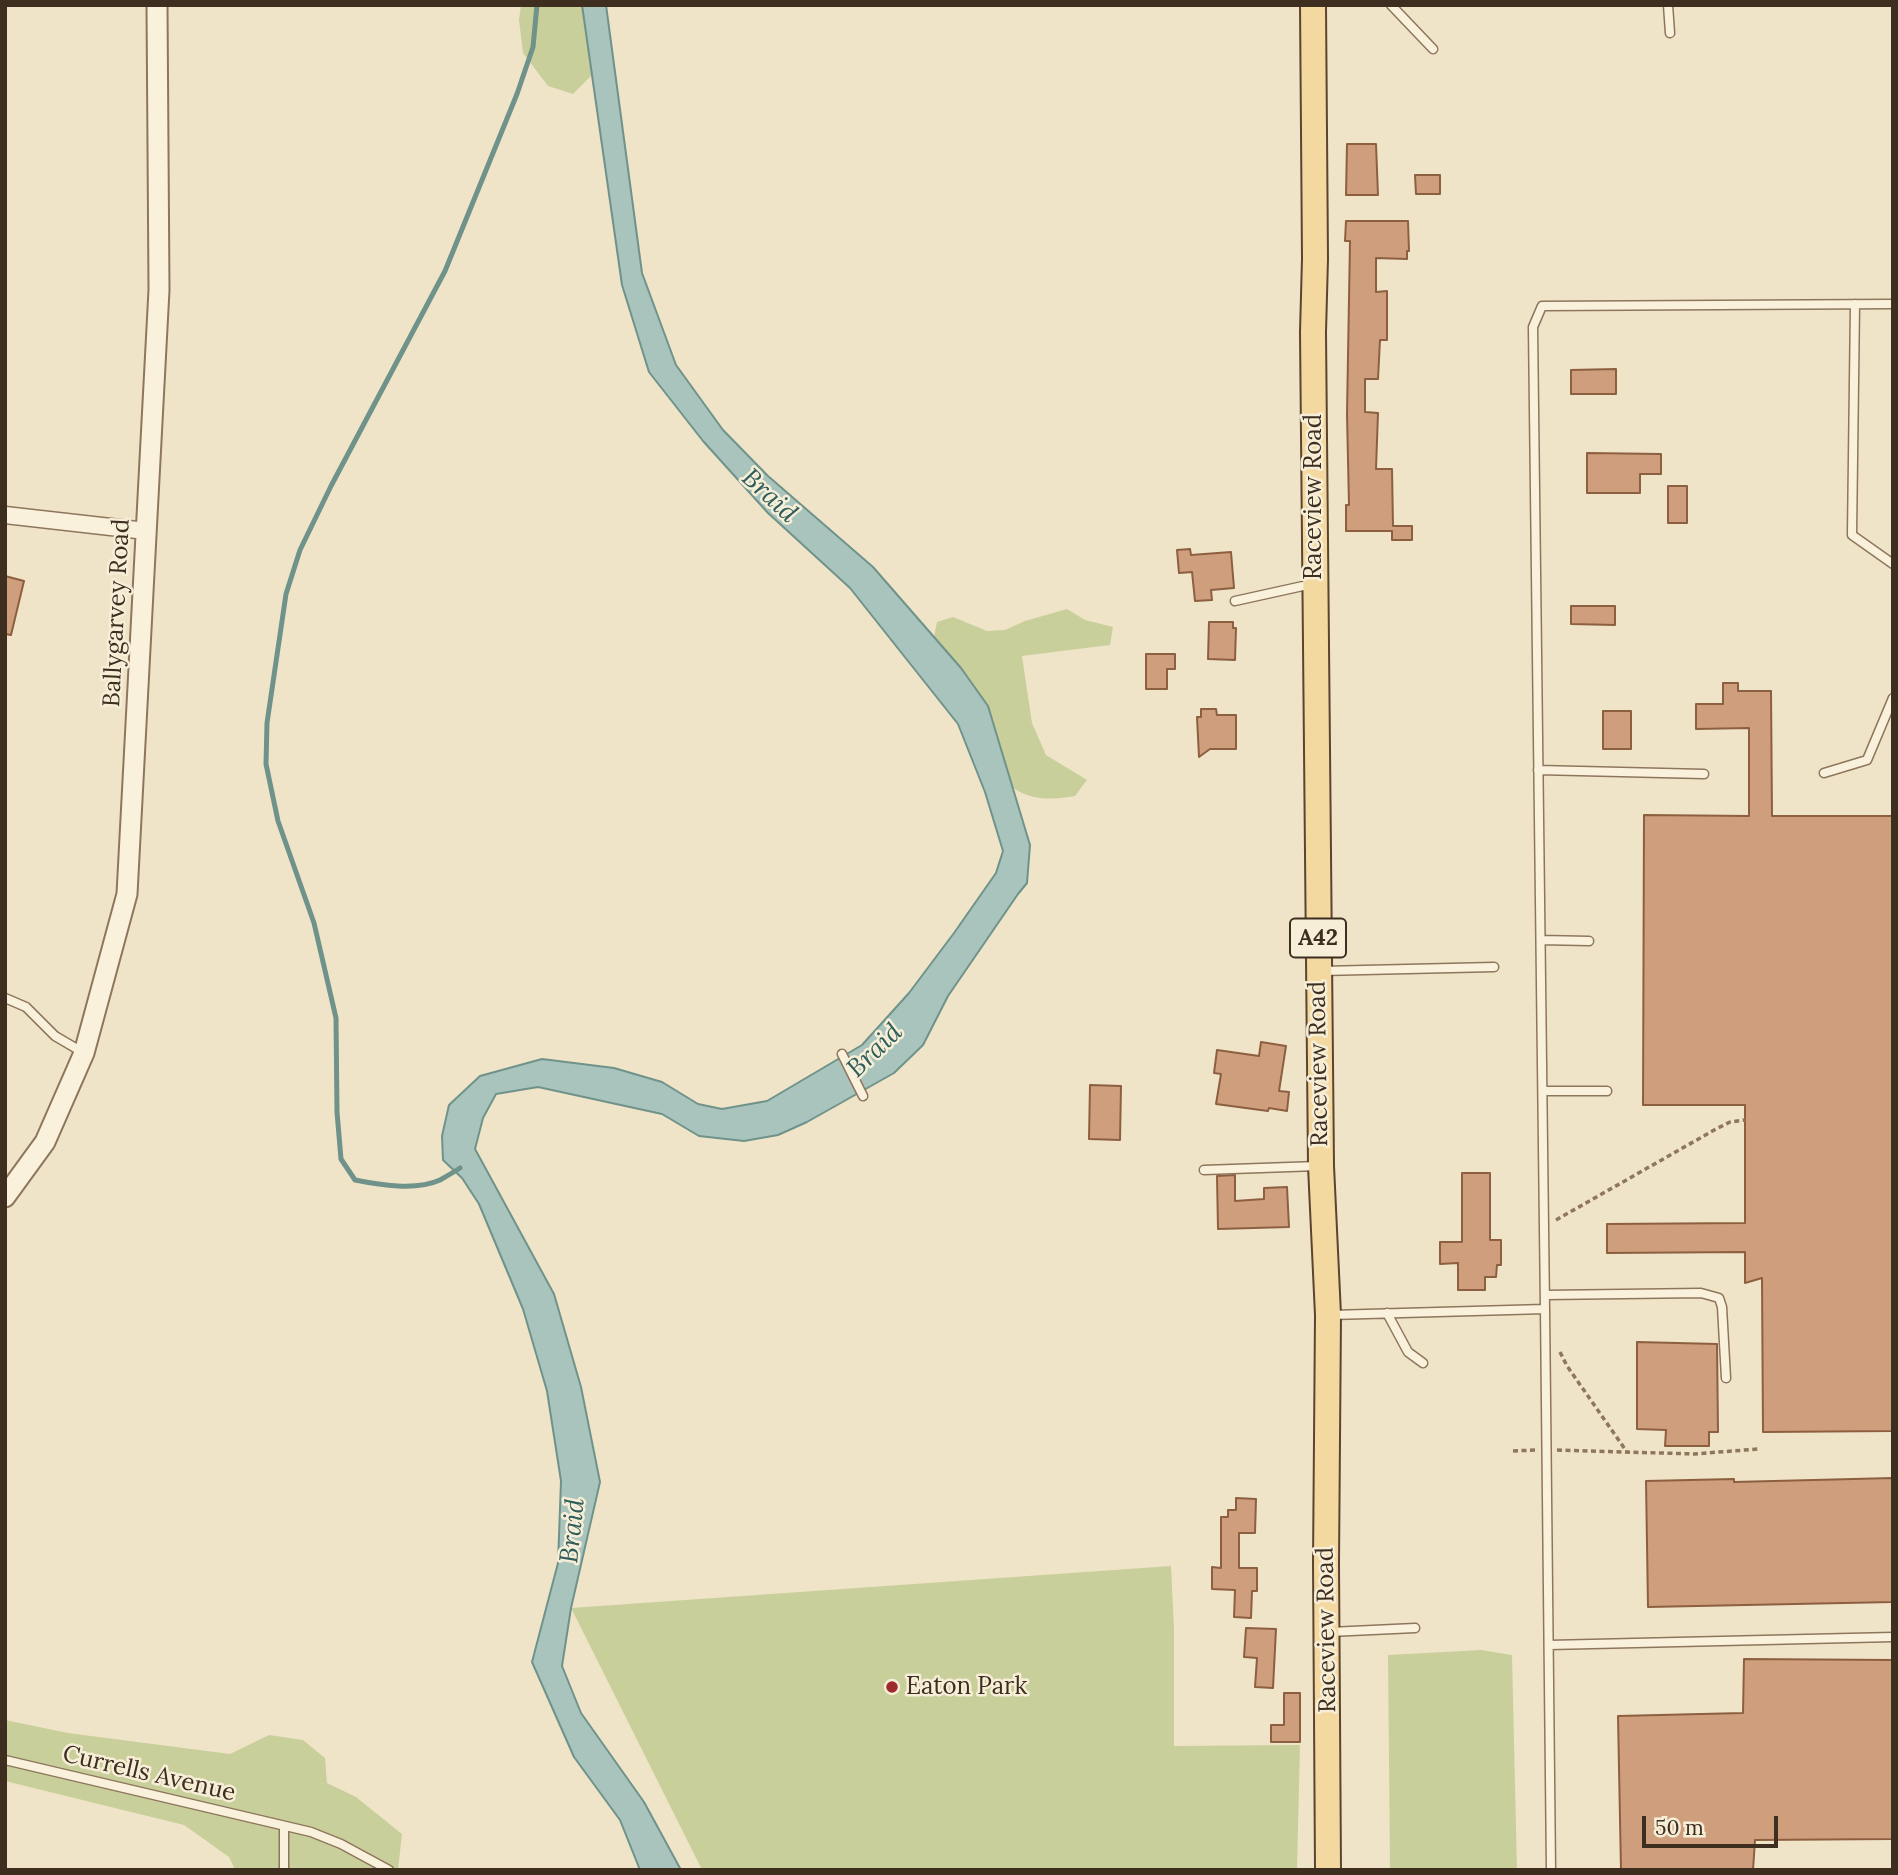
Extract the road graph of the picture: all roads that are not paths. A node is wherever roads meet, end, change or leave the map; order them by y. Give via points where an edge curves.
1 (157, 5) edge
2 (1314, 5) edge
3 (1391, 5) edge
4 (1668, 5) edge
5 (1670, 33) dead end
6 (1433, 49) dead end
7 (1855, 304) junction
8 (1893, 304) edge
9 (5, 515) edge
10 (146, 531) junction
11 (1893, 564) edge
12 (1315, 583) junction
13 (1235, 601) dead end
14 (1893, 698) edge
15 (1538, 770) junction
16 (1824, 773) dead end
17 (1704, 774) dead end
18 (1541, 940) junction
19 (1589, 941) dead end
20 (1494, 967) dead end
21 (1318, 971) junction
22 (5, 999) edge
23 (84, 1053) junction
24 (842, 1054) dead end
25 (1543, 1091) junction
26 (1607, 1091) dead end
27 (863, 1096) dead end
28 (1321, 1166) junction
29 (1204, 1170) dead end
30 (5, 1197) edge
31 (1545, 1295) junction
32 (1545, 1309) junction
33 (1387, 1313) junction
34 (1328, 1315) junction
35 (1423, 1363) dead end
36 (1726, 1378) dead end
37 (1415, 1628) dead end
38 (1327, 1632) junction
39 (1893, 1637) edge
40 (1549, 1645) junction
41 (5, 1760) edge
42 (284, 1826) junction
43 (284, 1870) edge
44 (389, 1870) edge
45 (1328, 1870) edge
46 (1551, 1870) edge

1 - 10 street, Ballygarvey Road via 159,290
2 - 12 main road, Raceview Road / A42
3 - 6 lane
4 - 5 lane
7 - 8 lane
7 - 11 lane via 1852,534
7 - 15 lane via 1542,306 1533,327
9 - 10 street
10 - 23 street, Ballygarvey Road via 127,894
12 - 13 lane
12 - 21 main road, Raceview Road / A42
14 - 16 lane via 1867,760
15 - 17 lane
15 - 18 lane
18 - 19 lane
18 - 25 lane
20 - 21 lane
21 - 28 main road, Raceview Road / A42
22 - 23 lane via 26,1007 55,1036
23 - 30 street, Ballygarvey Road via 45,1142
24 - 27 lane
25 - 26 lane
25 - 31 lane
28 - 29 lane
28 - 34 main road, Raceview Road / A42
31 - 32 lane
31 - 36 lane via 1701,1293 1720,1298
32 - 33 lane
32 - 40 lane
33 - 34 lane
33 - 35 lane via 1408,1352
34 - 38 main road, Raceview Road / A42
37 - 38 lane
38 - 45 main road, Raceview Road / A42
39 - 40 lane
40 - 46 lane
41 - 42 lane, Currells Avenue
42 - 43 lane
42 - 44 lane, Currells Avenue via 341,1844

